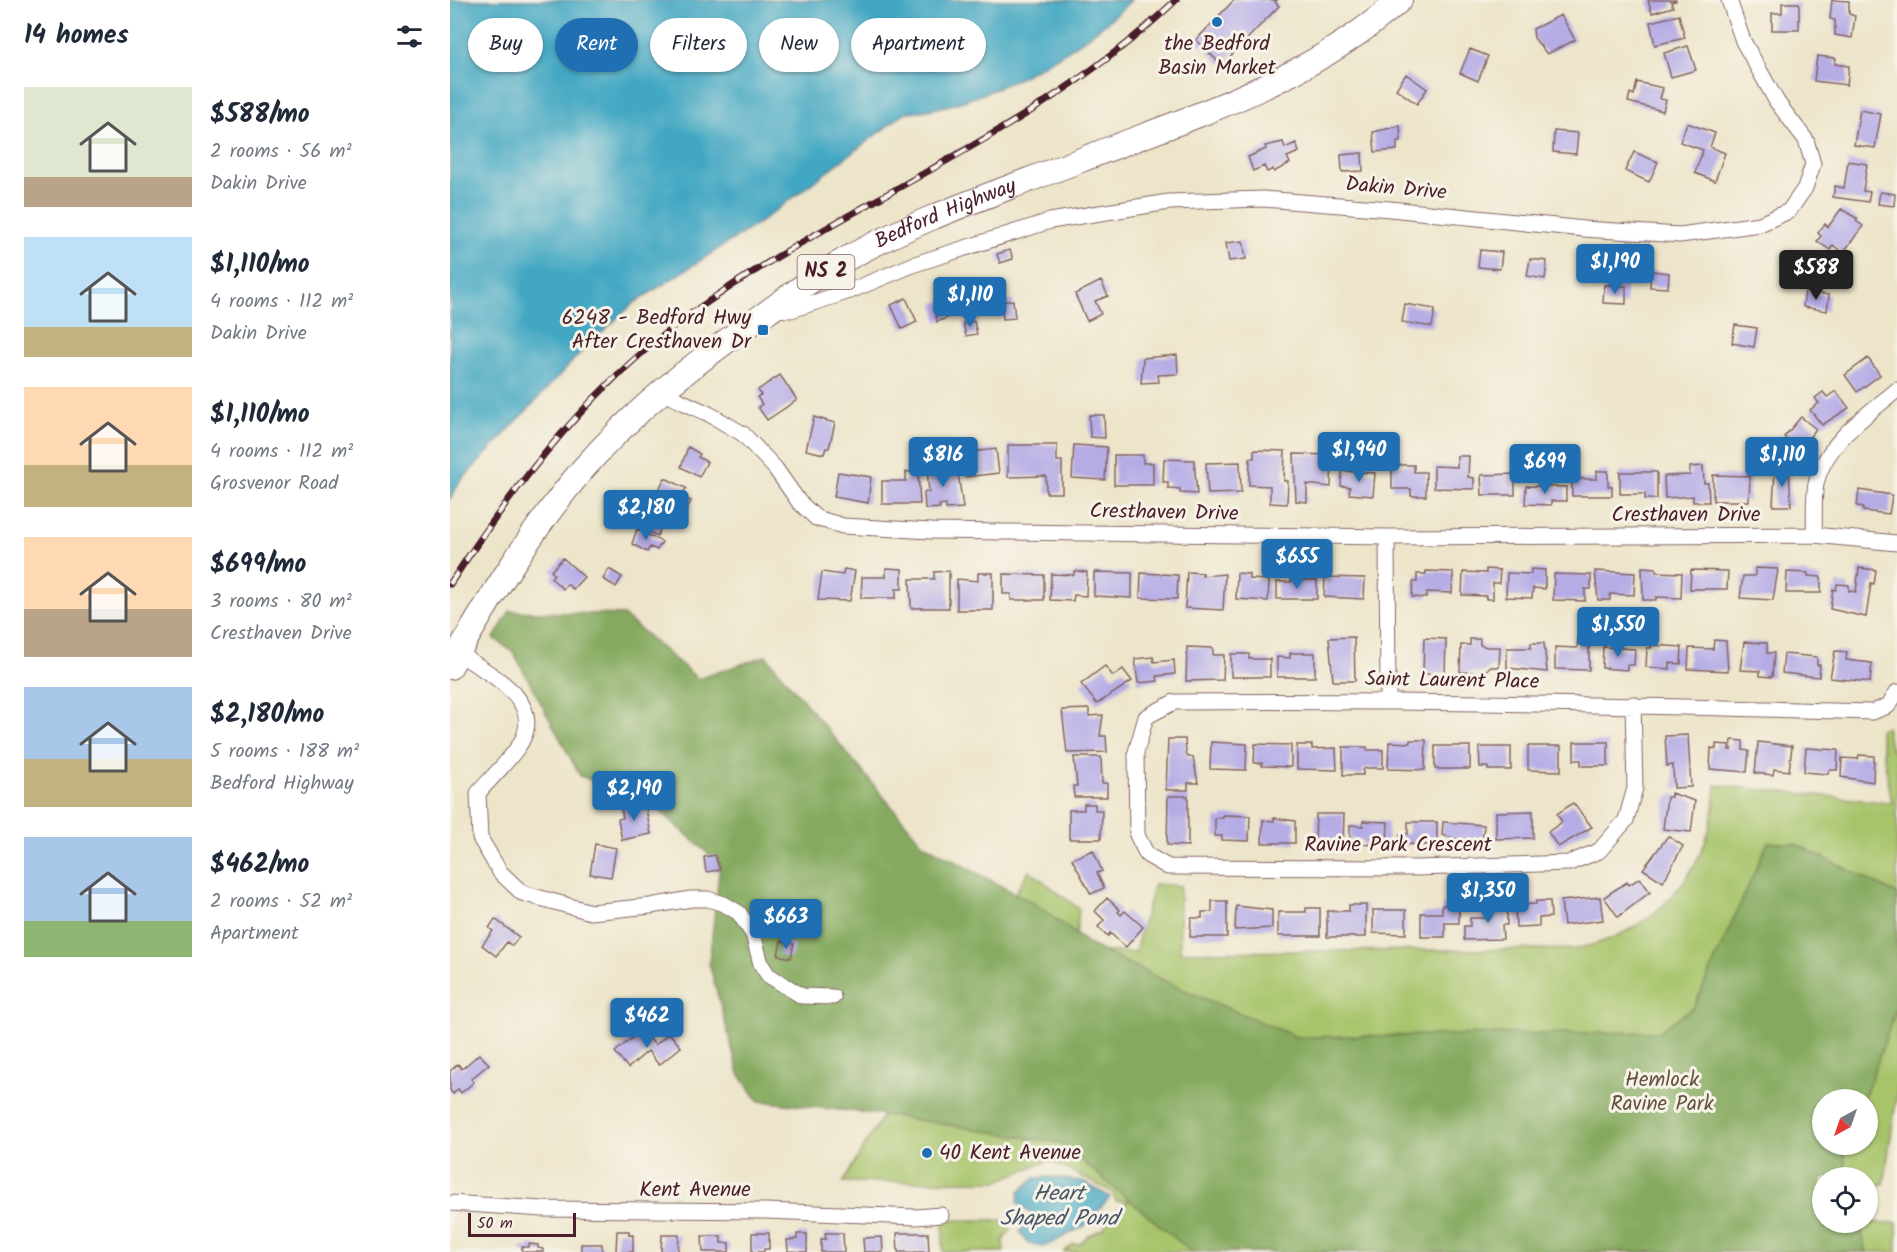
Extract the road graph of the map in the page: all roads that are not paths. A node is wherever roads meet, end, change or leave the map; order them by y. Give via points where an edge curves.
1 (1400, 0) edge
2 (1728, 0) edge
3 (772, 309) junction
4 (1897, 390) edge
5 (661, 392) junction
6 (1814, 535) junction
7 (1387, 537) junction
8 (1897, 543) edge
9 (454, 660) edge
10 (1897, 692) edge
11 (1388, 700) junction
12 (1633, 704) junction
13 (1136, 752) joint
14 (833, 997) dead end
15 (450, 1203) edge
16 (941, 1215) dead end

1 - 3 main road, Bedford Highway / NS 2 via 1332,52 1264,88 896,235 834,266
2 - 3 street, Dakin Drive via 1743,41 1777,102 1806,140 1812,164 1805,188 1789,212 1760,224 1680,236 1263,199 1169,202 1050,221 915,264 791,310
3 - 5 main road, Bedford Highway / NS 2
4 - 6 street via 1827,456 1816,483
5 - 7 street, Cresthaven Drive via 743,434 816,518 843,526 931,531
5 - 9 main road, Bedford Highway / NS 2 via 623,426 555,504
6 - 7 street, Cresthaven Drive
6 - 8 street, Cresthaven Drive
7 - 11 street
9 - 14 street via 515,693 526,711 526,730 519,746 478,793 480,838 510,883 522,893 591,912 691,899 724,904 739,913 753,934 768,975 802,996
10 - 12 street, Saint Laurent Place via 1888,706 1872,712
11 - 12 street, Saint Laurent Place
11 - 13 street, Saint Laurent Place via 1174,702 1146,717
12 - 13 street, Ravine Park Crescent via 1635,788 1626,820 1599,851 1569,863 1417,868 1168,867 1147,855 1137,835
15 - 16 street, Kent Avenue via 543,1209

